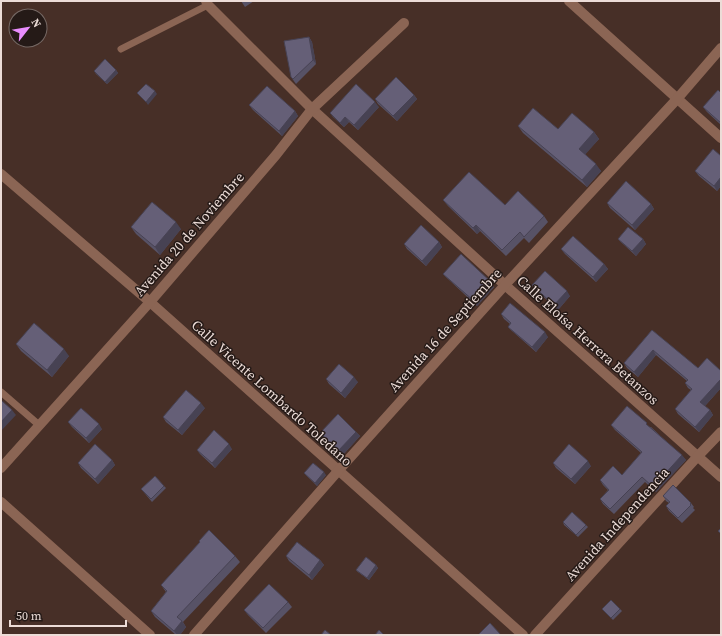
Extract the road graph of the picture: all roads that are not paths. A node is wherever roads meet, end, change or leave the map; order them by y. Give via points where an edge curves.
1 (569, 1) edge
2 (207, 3) edge
3 (404, 23) dead end
4 (721, 48) edge
5 (121, 49) dead end
6 (677, 99) junction
7 (312, 109) junction
8 (721, 138) edge
9 (1, 174) edge
10 (505, 285) junction
11 (150, 302) junction
12 (1, 392) edge
13 (39, 425) junction
14 (721, 432) edge
15 (698, 456) junction
16 (1, 468) edge
17 (338, 471) junction
18 (721, 477) edge
19 (1, 502) edge
20 (150, 635) edge
21 (194, 635) edge
22 (523, 635) edge
23 (535, 635) edge

1 - 6 street
2 - 5 lane
2 - 7 street, Calle Eloísa Herrera Betanzos
3 - 7 street, Avenida 20 de Noviembre
4 - 6 street, Avenida 16 de Septiembre
6 - 8 street
6 - 10 street, Avenida 16 de Septiembre
7 - 10 street, Calle Eloísa Herrera Betanzos
7 - 11 street, Avenida 20 de Noviembre via 276,155
9 - 11 street, Calle Vicente Lombardo Toledano
10 - 15 street, Calle Eloísa Herrera Betanzos
10 - 17 street, Avenida 16 de Septiembre
11 - 13 street, Avenida 20 de Noviembre
11 - 17 street, Calle Vicente Lombardo Toledano
12 - 13 lane
13 - 16 street, Avenida 20 de Noviembre
14 - 15 street, Avenida Independencia
15 - 18 street, Calle Eloísa Herrera Betanzos
15 - 23 street, Avenida Independencia
17 - 21 street, Avenida 16 de Septiembre
17 - 22 street, Calle Vicente Lombardo Toledano
19 - 20 street

